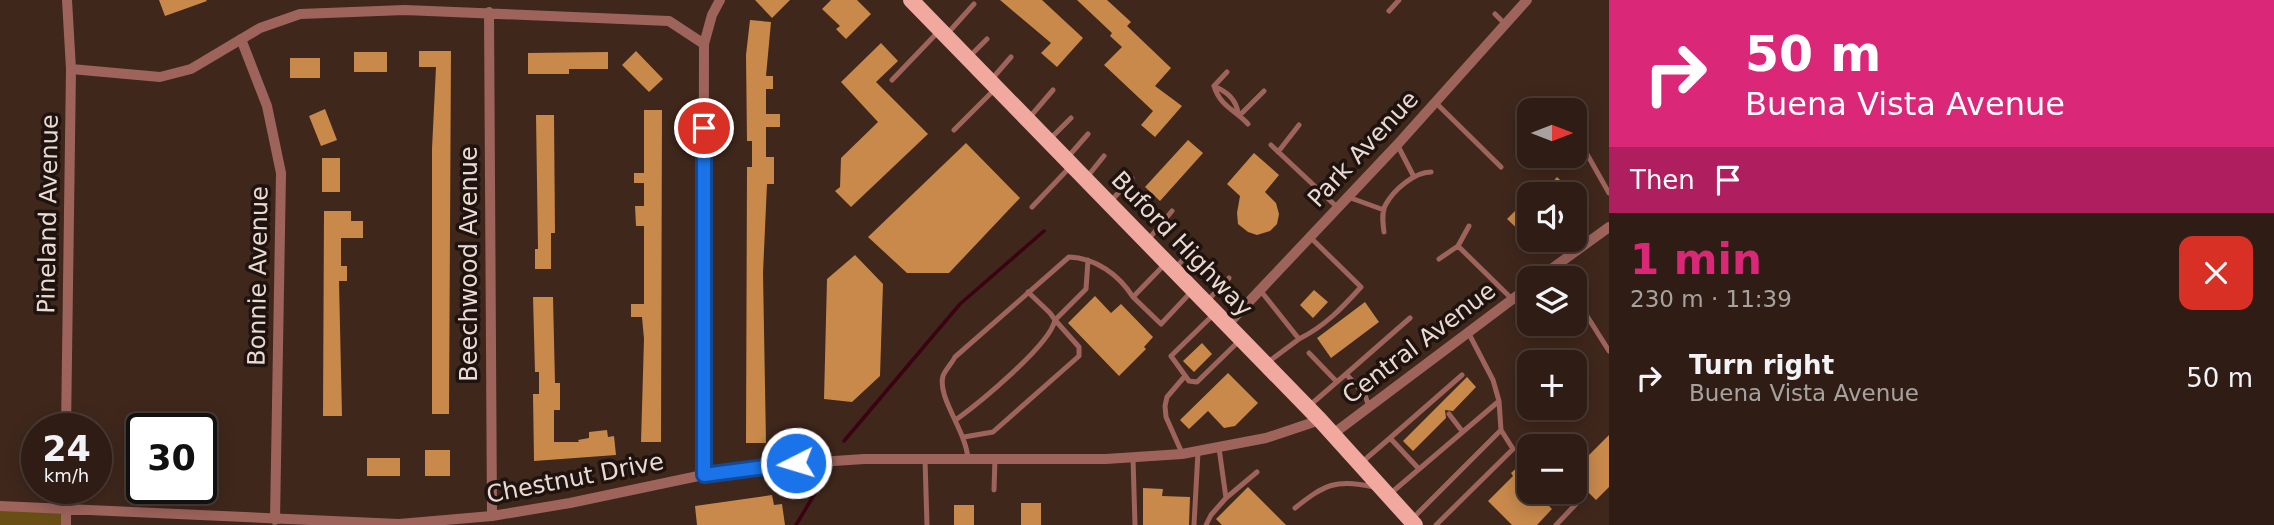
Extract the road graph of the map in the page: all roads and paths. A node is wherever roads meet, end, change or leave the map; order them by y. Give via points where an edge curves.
1 (67, 0) edge
2 (720, 0) edge
3 (1399, 0) edge
4 (1527, 0) edge
5 (918, 2) edge
6 (974, 4) dead end
7 (1389, 11) dead end
8 (489, 12) junction
9 (1495, 14) dead end
10 (1506, 24) junction
11 (943, 32) junction
12 (240, 39) junction
13 (987, 39) dead end
14 (704, 44) junction
15 (1011, 57) dead end
16 (968, 58) junction
17 (71, 69) junction
18 (1227, 72) dead end
19 (892, 80) dead end
20 (994, 83) junction
21 (1053, 90) dead end
22 (1264, 91) dead end
23 (1435, 102) junction
24 (1239, 114) junction
25 (1028, 118) junction
26 (1071, 118) dead end
27 (1248, 124) dead end
28 (1299, 125) dead end
29 (954, 130) dead end
30 (1088, 134) dead end
31 (1049, 140) junction
32 (1271, 145) dead end
33 (1397, 145) junction
34 (1278, 152) junction
35 (1587, 154) edge
36 (1104, 156) dead end
37 (1070, 161) junction
38 (1501, 167) dead end
39 (1431, 172) dead end
40 (1087, 177) junction
41 (1414, 177) junction
42 (1132, 178) dead end
43 (1609, 193) edge
44 (1348, 197) junction
45 (1110, 202) junction
46 (1032, 207) dead end
47 (1338, 208) junction
48 (1384, 210) junction
49 (1172, 211) dead end
50 (1469, 226) dead end
51 (1609, 227) edge
52 (1384, 232) dead end
53 (1310, 237) junction
54 (1147, 240) junction
55 (1196, 246) dead end
56 (1458, 246) junction
57 (1439, 259) dead end
58 (1088, 260) junction
59 (1171, 266) junction
60 (1555, 266) edge
61 (1228, 278) dead end
62 (1194, 290) junction
63 (1260, 290) junction
64 (1028, 292) junction
65 (1517, 295) edge
66 (1133, 297) junction
67 (1512, 299) junction
68 (1210, 307) junction
69 (1587, 316) edge
70 (1410, 318) dead end
71 (1055, 320) junction
72 (1227, 325) junction
73 (1467, 332) junction
74 (1299, 338) junction
75 (1241, 339) junction
76 (1609, 351) edge
77 (1309, 353) dead end
78 (1266, 364) junction
79 (1346, 374) junction
80 (1462, 375) dead end
81 (1185, 376) junction
82 (1337, 382) junction
83 (1499, 401) junction
84 (1307, 407) junction
85 (1369, 407) junction
86 (66, 413) edge
87 (1449, 414) dead end
88 (957, 419) junction
89 (1320, 420) junction
90 (1501, 430) junction
91 (1462, 431) junction
92 (1333, 434) junction
93 (964, 437) junction
94 (1390, 438) junction
95 (1219, 448) junction
96 (1198, 452) junction
97 (1182, 454) junction
98 (995, 458) junction
99 (1133, 458) junction
100 (925, 459) junction
101 (968, 459) junction
102 (1360, 464) junction
103 (1419, 469) junction
104 (1257, 472) dead end
105 (704, 475) junction
106 (994, 490) dead end
107 (1387, 493) junction
108 (1227, 498) junction
109 (66, 504) edge
110 (1576, 504) dead end
111 (0, 506) edge
112 (1295, 509) dead end
113 (66, 510) junction
114 (492, 516) junction
115 (275, 520) junction
116 (1413, 523) edge
117 (66, 525) edge
118 (927, 525) edge
119 (1135, 525) edge
120 (1194, 525) edge
121 (1206, 525) edge
122 (1436, 525) edge
123 (1556, 525) edge

1 - 17 street, Pineland Avenue
2 - 14 street
3 - 7 lane
4 - 10 street, Park Avenue
5 - 11 main road, Buford Highway
6 - 11 lane
8 - 12 street via 300,15
8 - 14 street via 669,21
8 - 114 street, Beechwood Avenue
9 - 10 lane
10 - 23 street, Park Avenue
11 - 16 main road, Buford Highway
11 - 19 lane
12 - 17 street via 191,69 160,77
12 - 115 street, Bonnie Avenue via 267,106 281,173
13 - 16 lane
14 - 105 street
15 - 20 lane
16 - 20 main road, Buford Highway
17 - 86 street, Pineland Avenue
18 - 24 lane via 1214,86 1217,97
20 - 25 main road, Buford Highway
20 - 29 lane
21 - 25 lane
22 - 24 lane
23 - 33 street, Park Avenue
23 - 38 lane
24 - 27 lane
25 - 31 main road, Buford Highway
26 - 31 lane
28 - 34 lane
30 - 37 lane
31 - 37 main road, Buford Highway
32 - 34 lane
33 - 41 lane
33 - 44 street, Park Avenue
34 - 47 lane
35 - 43 lane
36 - 40 lane
37 - 40 main road, Buford Highway
37 - 46 lane
39 - 41 lane
40 - 45 main road, Buford Highway
41 - 48 lane
42 - 45 lane
44 - 47 street, Park Avenue
44 - 48 lane
45 - 54 main road, Buford Highway
47 - 53 street, Park Avenue
48 - 52 lane
49 - 54 lane
50 - 56 lane
51 - 60 street
53 - 63 street, Park Avenue
53 - 74 lane via 1361,287 1317,330
54 - 59 main road, Buford Highway
55 - 59 lane
56 - 57 lane
56 - 67 lane
58 - 64 lane via 1069,257
58 - 66 lane via 1123,281
58 - 71 lane via 1086,289
59 - 62 main road, Buford Highway
59 - 66 lane
61 - 68 lane
62 - 66 lane via 1161,324
62 - 68 main road, Buford Highway
63 - 72 street, Park Avenue
63 - 74 lane
64 - 71 lane
64 - 88 lane via 956,357 943,375 942,395
65 - 67 street, Central Avenue
67 - 73 street, Central Avenue
68 - 72 main road, Buford Highway
68 - 81 lane via 1171,356
69 - 76 lane
70 - 79 lane
71 - 88 lane via 1053,329 1017,367
71 - 93 lane via 1077,343 1079,356 993,432
72 - 75 main road, Buford Highway
73 - 83 lane
73 - 85 street, Central Avenue
74 - 78 lane
75 - 78 main road, Buford Highway
75 - 81 lane via 1197,382
77 - 82 lane
78 - 84 main road, Buford Highway
79 - 82 lane
79 - 85 lane via 1365,395
80 - 94 lane
81 - 97 lane via 1165,406
82 - 84 lane
83 - 90 lane
83 - 91 lane
84 - 89 main road, Buford Highway
85 - 92 street, Central Avenue
87 - 91 lane
88 - 93 lane
89 - 92 main road, Buford Highway
89 - 95 street, Chestnut Drive
90 - 116 lane
90 - 122 lane via 1513,449
91 - 103 lane
92 - 102 main road, Buford Highway
93 - 101 lane
94 - 102 lane
94 - 103 lane
95 - 96 street, Chestnut Drive
95 - 108 lane
96 - 97 street, Chestnut Drive
96 - 120 lane
97 - 99 street, Chestnut Drive
98 - 99 street, Chestnut Drive
98 - 101 street, Chestnut Drive
98 - 106 lane
99 - 119 lane
100 - 101 street, Chestnut Drive
100 - 105 street, Chestnut Drive via 774,465
100 - 118 lane
102 - 107 main road, Buford Highway
103 - 107 lane
104 - 108 lane
105 - 114 street, Chestnut Drive
107 - 112 lane via 1340,482 1328,485
107 - 116 main road, Buford Highway
108 - 121 lane
109 - 113 street
110 - 123 lane
111 - 113 street, Chestnut Drive
113 - 115 street, Chestnut Drive
113 - 117 street
114 - 115 street, Chestnut Drive via 399,524

